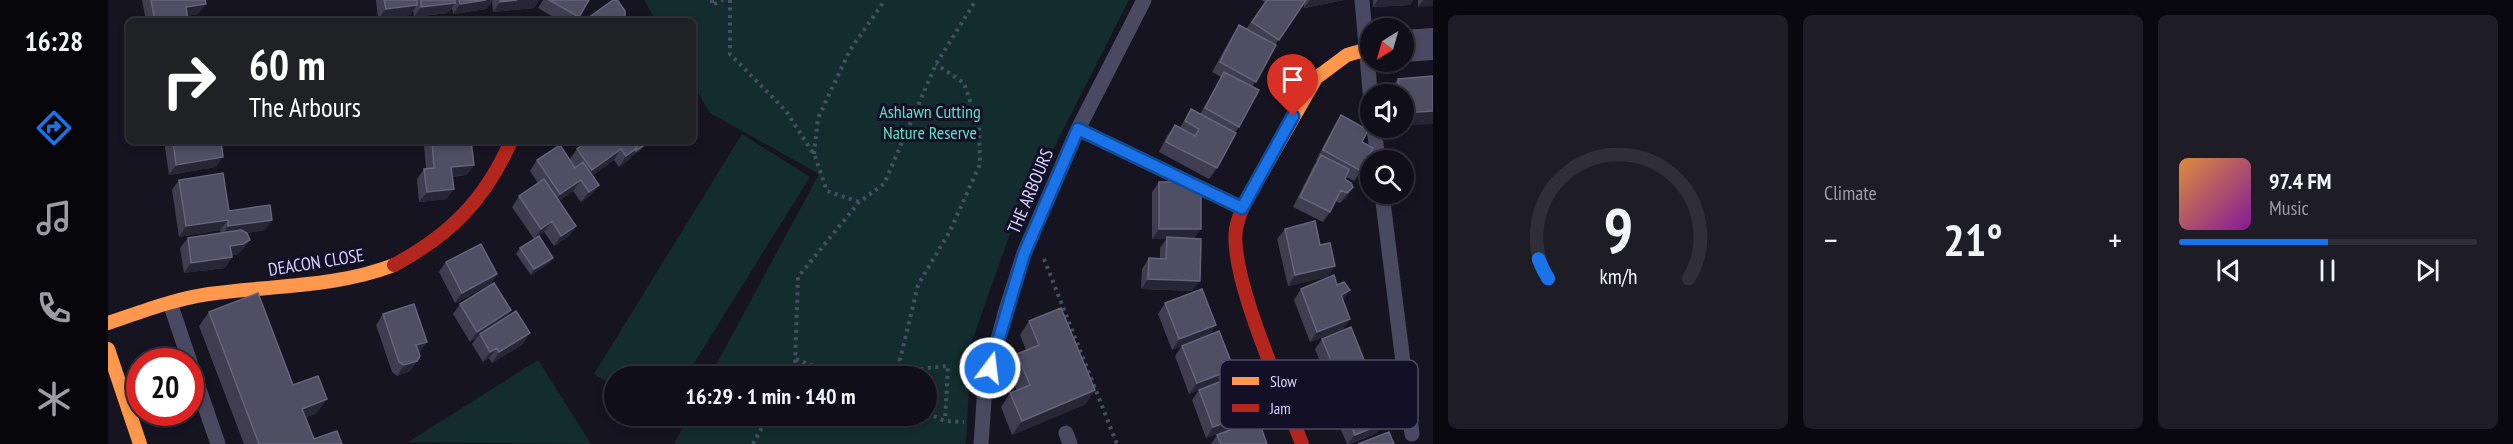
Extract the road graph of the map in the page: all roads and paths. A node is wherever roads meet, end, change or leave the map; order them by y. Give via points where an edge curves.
1 (712, 0) edge
2 (723, 0) edge
3 (730, 0) edge
4 (885, 0) edge
5 (976, 0) edge
6 (1144, 0) edge
7 (1362, 0) edge
8 (1364, 18) edge
9 (1433, 44) edge
10 (1414, 45) edge
11 (1360, 51) edge
12 (936, 64) junction
13 (1078, 129) junction
14 (510, 144) edge
15 (814, 154) junction
16 (859, 202) junction
17 (1383, 204) edge
18 (1242, 208) junction
19 (1034, 233) junction
20 (170, 303) junction
21 (108, 323) edge
22 (185, 348) edge
23 (108, 349) edge
24 (1271, 360) edge
25 (1403, 360) edge
26 (796, 361) junction
27 (793, 366) edge
28 (810, 366) edge
29 (902, 366) edge
30 (937, 368) edge
31 (204, 403) edge
32 (937, 417) edge
33 (945, 421) junction
34 (982, 423) junction
35 (763, 426) edge
36 (1296, 429) edge
37 (1411, 429) edge
38 (1412, 434) dead end
39 (140, 444) edge
40 (218, 444) edge
41 (753, 444) edge
42 (981, 444) edge
43 (1117, 444) edge
44 (1302, 444) edge

1 - 2 path via 712,5
3 - 15 path via 730,54 786,111
4 - 15 path via 850,50 818,118
5 - 12 path
6 - 13 lane, THE ARBOURS
7 - 8 lane
9 - 10 street
11 - 18 main road via 1347,55 1316,78
12 - 16 path via 884,184
12 - 29 path via 964,83 979,127 980,164 950,231 918,285 900,360
13 - 18 lane
13 - 19 lane, THE ARBOURS
14 - 20 main road, DEACON CLOSE via 496,175 458,221 434,241 389,267 352,279 209,294
15 - 16 path via 827,191
16 - 26 path via 798,278
17 - 25 lane
18 - 24 main road via 1236,230 1237,260
19 - 34 lane, THE ARBOURS via 1003,321 985,387
19 - 43 path
20 - 21 main road, DEACON CLOSE
20 - 22 lane
23 - 39 main road
26 - 27 path
26 - 28 path
30 - 33 path via 948,366
31 - 40 lane
32 - 33 path
33 - 34 path
34 - 42 lane, THE ARBOURS
35 - 41 path
36 - 44 main road
37 - 38 lane

